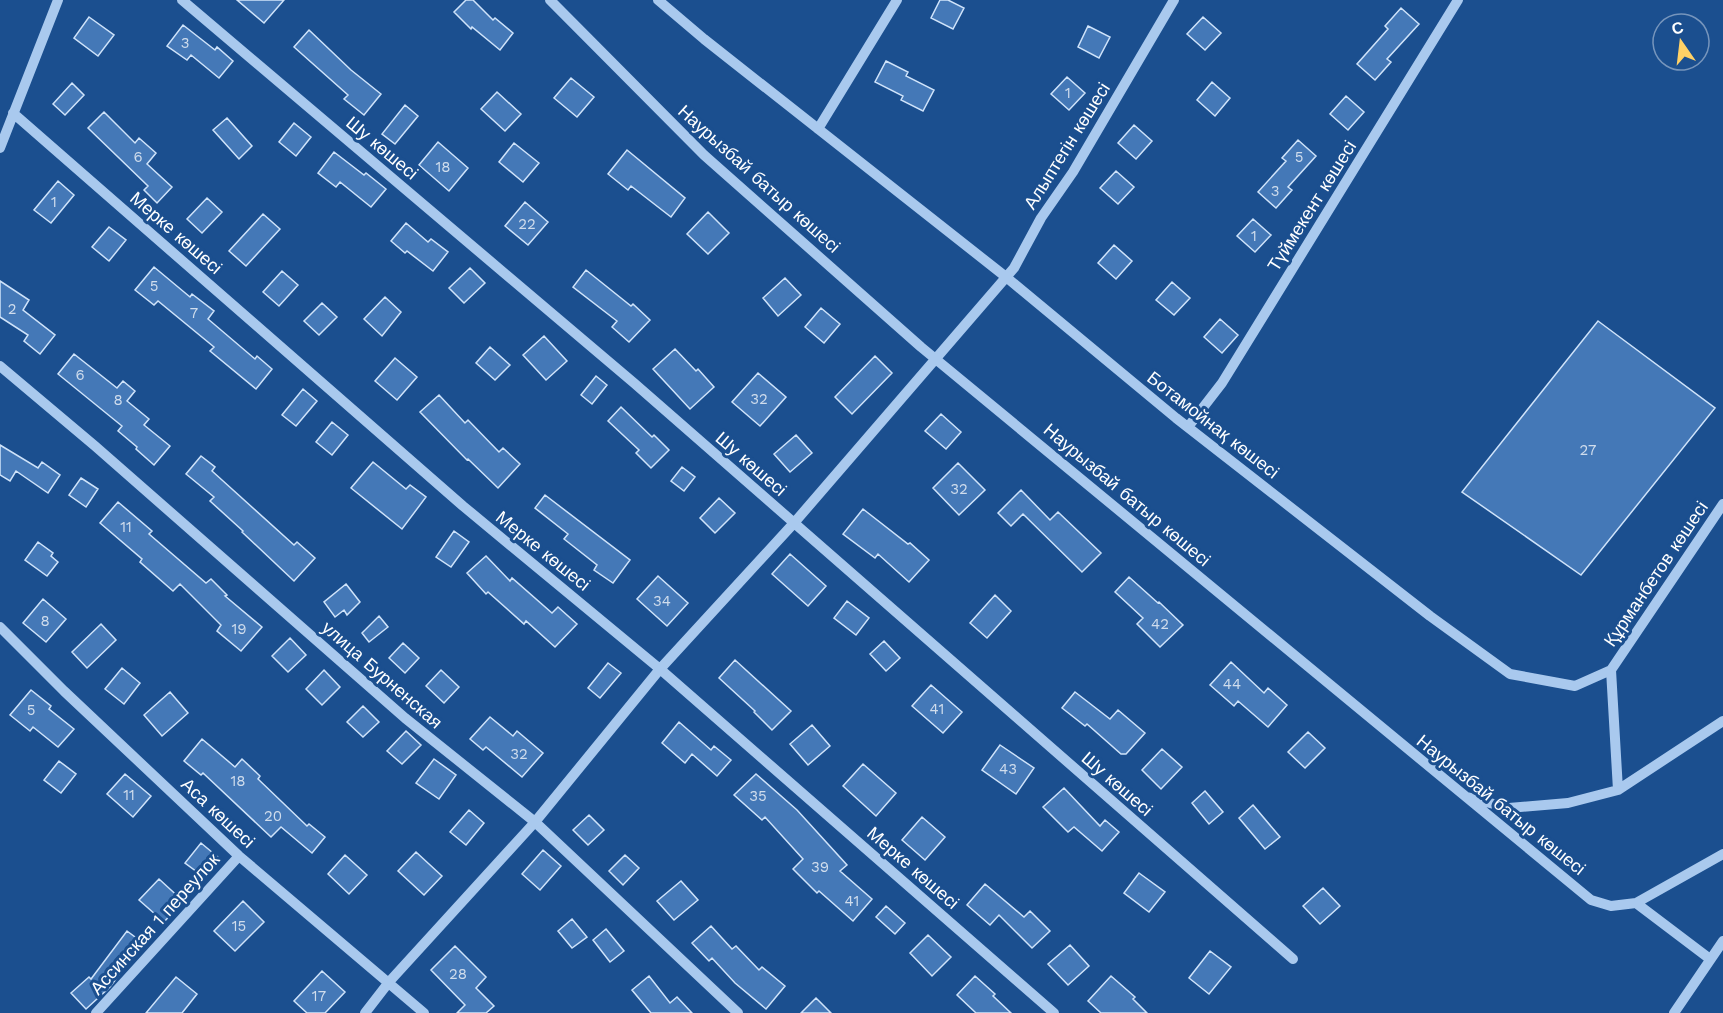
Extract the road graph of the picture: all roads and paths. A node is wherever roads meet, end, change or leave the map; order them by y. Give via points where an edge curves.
1 (58, 0) edge
2 (183, 0) edge
3 (550, 0) edge
4 (658, 0) edge
5 (897, 0) edge
6 (1174, 0) edge
7 (1458, 0) edge
8 (13, 113) junction
9 (818, 129) junction
10 (0, 148) edge
11 (1006, 277) junction
12 (935, 359) junction
13 (0, 366) edge
14 (1188, 427) junction
15 (1723, 504) edge
16 (794, 523) junction
17 (0, 627) edge
18 (660, 669) junction
19 (1611, 670) junction
20 (1723, 721) edge
21 (1618, 790) junction
22 (1464, 796) junction
23 (535, 822) junction
24 (1723, 854) edge
25 (239, 856) junction
26 (1636, 903) junction
27 (1723, 941) edge
28 (1293, 959) dead end
29 (1710, 959) junction
30 (388, 982) junction
31 (96, 1013) edge
32 (365, 1013) edge
33 (424, 1013) edge
34 (738, 1013) edge
35 (1054, 1013) edge
36 (1674, 1013) edge

1 - 8 street
2 - 16 street, Шу көшесі
3 - 12 street, Наурызбай батыр көшесі via 704,155
4 - 9 street, Ботамойнақ көшесі
5 - 9 street
6 - 11 street, Алыптегін көшесі
7 - 14 street, Түймекент көшесі via 1222,383
8 - 10 street
8 - 18 street, Мерке көшесі via 463,506
9 - 11 street, Ботамойнақ көшесі
11 - 12 street, Алыптегін көшесі
11 - 14 street, Ботамойнақ көшесі
12 - 16 street, Алыптегін көшесі
12 - 22 street, Наурызбай батыр көшесі
13 - 23 street, улица Бурненская via 405,718
14 - 19 street, Ботамойнақ көшесі via 1510,674 1575,686
15 - 19 street, Құрманбетов көшесі
16 - 18 street, Алыптегін көшесі
16 - 28 street, Шу көшесі
17 - 25 street, Аса көшесі
18 - 23 street, Алыптегін көшесі
18 - 35 street, Мерке көшесі
19 - 21 street, Құрманбетов көшесі
20 - 21 street
21 - 22 street via 1568,803 1509,808
22 - 26 street, Наурызбай батыр көшесі via 1591,900 1611,906
23 - 30 street, Алыптегін көшесі
23 - 34 street, улица Бурненская
24 - 26 street, Наурызбай батыр көшесі
25 - 30 street, Аса көшесі
25 - 31 street, Ассинская 1 переулок
26 - 29 street
27 - 29 street
29 - 36 street
30 - 32 street, Алыптегін көшесі
30 - 33 street, Аса көшесі

